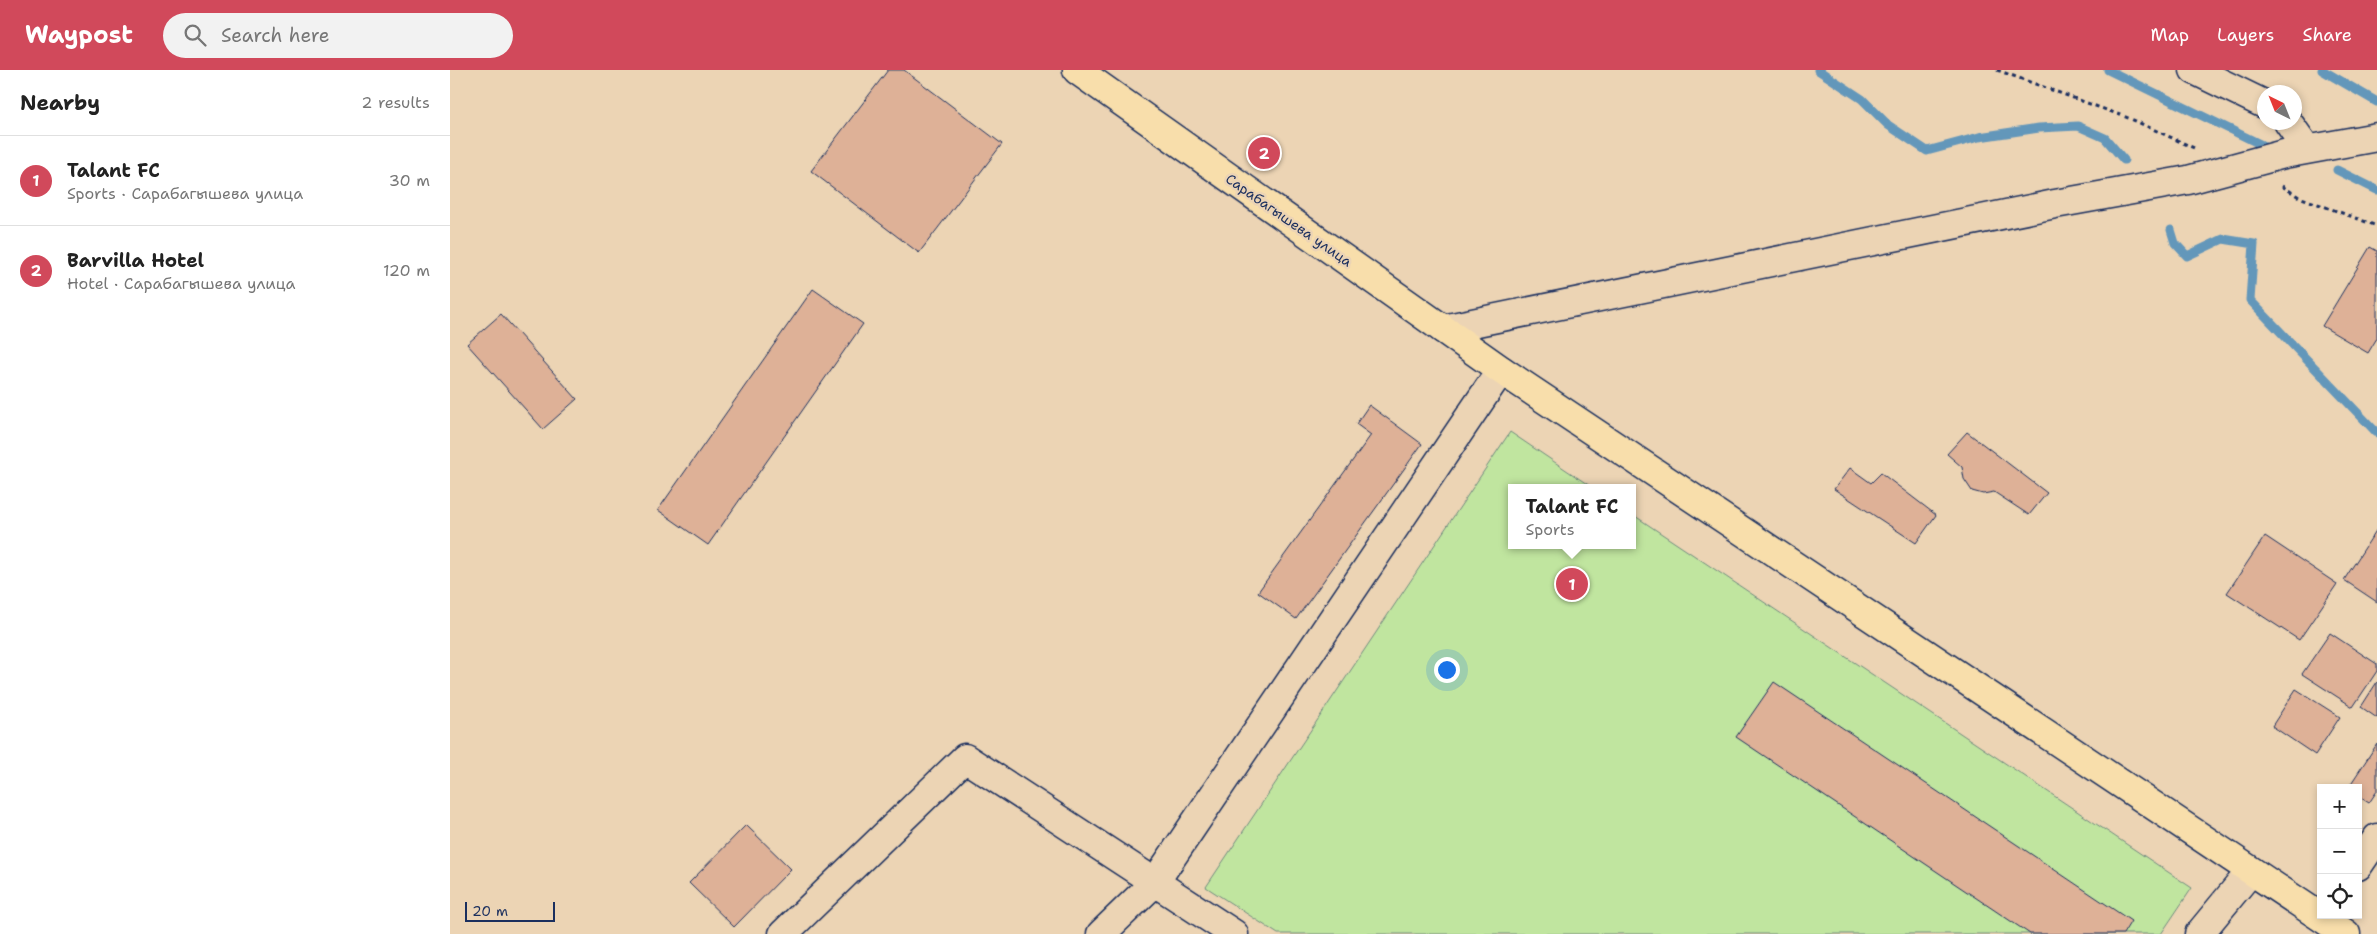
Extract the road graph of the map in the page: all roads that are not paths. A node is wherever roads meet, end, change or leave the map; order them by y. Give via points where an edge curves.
1 (1077, 70) edge
2 (2194, 70) edge
3 (2257, 101) edge
4 (2290, 130) edge
5 (2377, 137) edge
6 (2295, 151) junction
7 (1443, 329) junction
8 (1500, 370) junction
9 (2377, 838) edge
10 (2362, 860) edge
11 (2251, 871) junction
12 (1155, 882) junction
13 (2317, 913) edge
14 (2327, 919) edge
15 (783, 934) edge
16 (1101, 934) edge
17 (1234, 934) edge
18 (2199, 934) edge
19 (2346, 934) edge

1 - 7 main road, Сарабагышева улица
2 - 3 street
4 - 6 street
5 - 6 street
6 - 7 street via 2188,180 2055,204
7 - 8 main road, Сарабагышева улица
8 - 11 main road, Сарабагышева улица
8 - 12 street
9 - 10 street
11 - 13 main road, Сарабагышева улица
11 - 18 street
12 - 15 street via 965,758
12 - 16 street
12 - 17 street
14 - 19 main road, Сарабагышева улица

